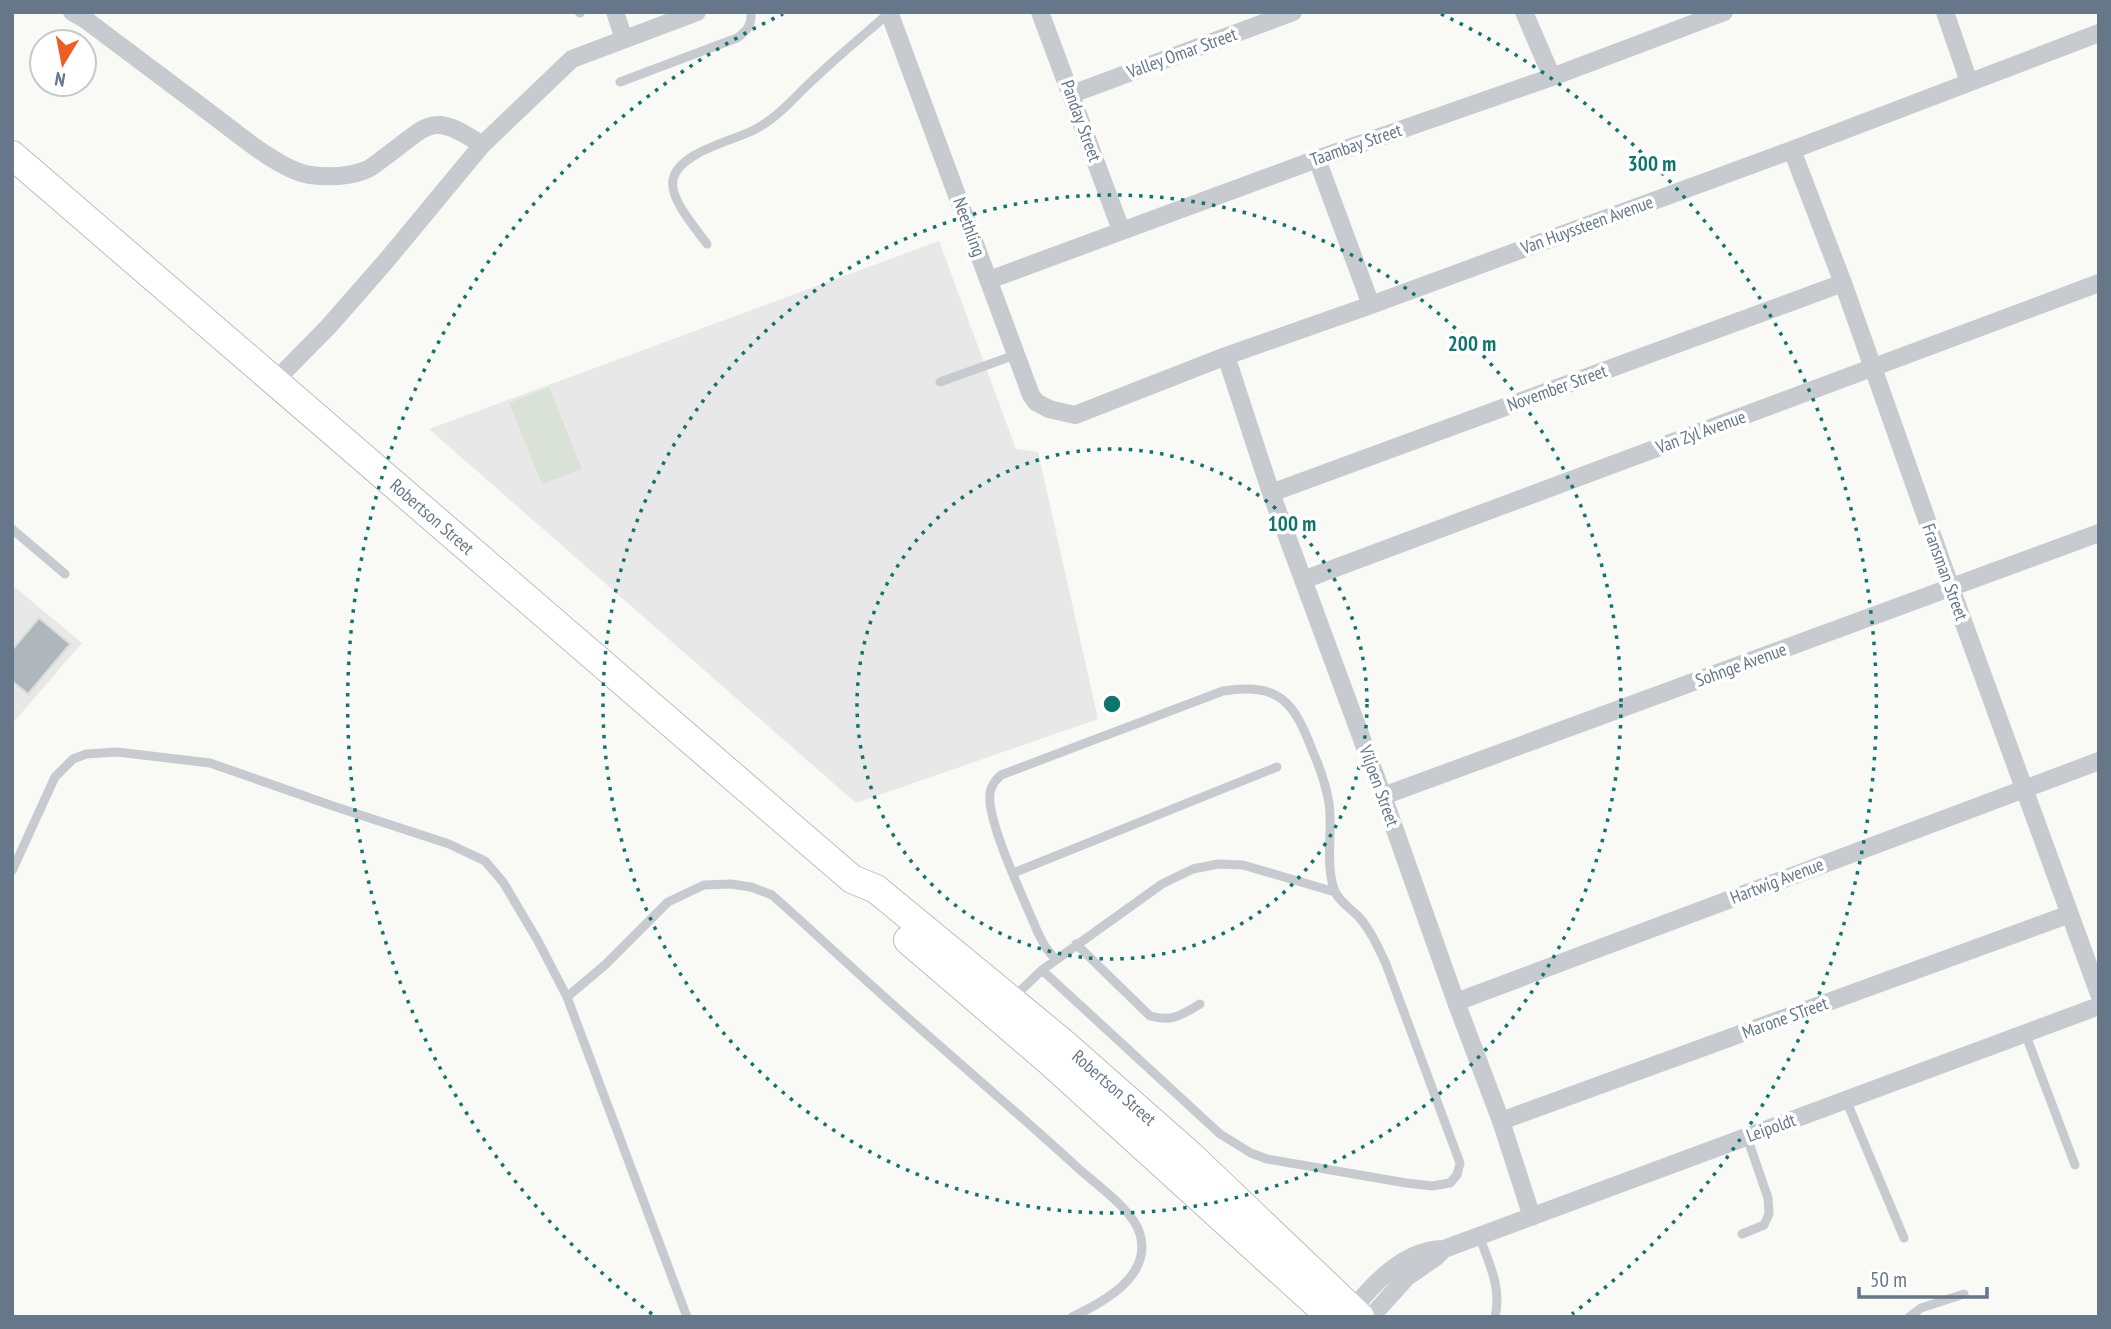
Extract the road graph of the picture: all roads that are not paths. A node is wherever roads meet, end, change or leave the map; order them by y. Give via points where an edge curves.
1 (72, 12) edge
2 (615, 12) edge
3 (697, 12) edge
4 (751, 12) edge
5 (1040, 12) edge
6 (1293, 12) edge
7 (1524, 12) edge
8 (1724, 12) edge
9 (1945, 12) edge
10 (889, 13) edge
11 (1682, 20) edge
12 (2099, 33) edge
13 (624, 38) junction
14 (1552, 78) junction
15 (620, 82) dead end
16 (1969, 82) junction
17 (1072, 94) junction
18 (482, 145) junction
19 (1792, 150) junction
20 (12, 155) edge
21 (1317, 159) junction
22 (1121, 230) junction
23 (707, 244) dead end
24 (989, 280) junction
25 (1843, 283) junction
26 (2099, 284) edge
27 (1371, 305) junction
28 (1015, 355) junction
29 (1226, 356) junction
30 (1872, 368) junction
31 (275, 381) junction
32 (940, 382) dead end
33 (1075, 415) joint
34 (1271, 493) junction
35 (12, 529) edge
36 (2099, 533) edge
37 (65, 574) dead end
38 (1303, 579) junction
39 (1951, 587) junction
40 (2099, 761) edge
41 (1277, 766) dead end
42 (2024, 789) junction
43 (1383, 796) junction
44 (12, 871) edge
45 (1013, 873) junction
46 (1335, 892) junction
47 (2070, 915) junction
48 (1076, 944) junction
49 (1056, 960) junction
50 (1042, 970) junction
51 (2099, 994) edge
52 (567, 997) junction
53 (1456, 1002) junction
54 (1200, 1004) dead end
55 (2099, 1006) edge
56 (1003, 1008) junction
57 (2025, 1033) junction
58 (1846, 1100) junction
59 (1501, 1121) junction
60 (1747, 1137) junction
61 (2075, 1165) dead end
62 (1531, 1217) junction
63 (1742, 1234) dead end
64 (1479, 1236) junction
65 (1904, 1238) dead end
66 (1964, 1294) dead end
67 (1353, 1315) edge
68 (687, 1317) edge
69 (1072, 1317) edge
70 (1495, 1317) edge
71 (1909, 1317) edge

1 - 18 street via 270,158 307,175 365,171 431,125 460,130
2 - 13 street
3 - 13 street
4 - 15 lane via 746,32 737,37
5 - 17 street, Panday Street
6 - 17 street, Valley Omar Street
7 - 14 street
8 - 11 street, Taambay Street
9 - 16 street
10 - 23 lane via 771,120 689,158 678,169 673,180 676,194 683,212
10 - 24 street, Neethling
11 - 14 street, Taambay Street
12 - 16 street, Van Huyssteen Avenue
13 - 18 street via 572,59
14 - 21 street, Taambay Street
16 - 19 street, Van Huyssteen Avenue
17 - 22 street, Panday Street
18 - 31 street via 329,326
19 - 25 street, Fransman Street
19 - 27 street, Van Huyssteen Avenue
20 - 31 main road, Robertson Street
21 - 22 street, Taambay Street
21 - 27 street
22 - 24 street, Taambay Street
24 - 28 street, Neethling
25 - 30 street, Fransman Street
25 - 34 street, November Street
26 - 30 street, Van Zyl Avenue
27 - 29 street, Van Huyssteen Avenue
28 - 32 lane
28 - 33 street, Neethling via 1036,402
29 - 33 street, Van Huyssteen Avenue
29 - 34 street, Viljoen Street
30 - 38 street, Van Zyl Avenue
30 - 39 street, Fransman Street
31 - 56 main road, Robertson Street via 852,880 876,889
34 - 38 street, Viljoen Street
35 - 37 lane
36 - 39 street, Sohnge Avenue
38 - 43 street, Viljoen Street
39 - 42 street, Fransman Street
39 - 43 street, Sohnge Avenue
40 - 42 street, Hartwig Avenue
41 - 45 lane
42 - 47 street, Fransman Street
42 - 53 street, Hartwig Avenue
43 - 53 street, Viljoen Street
44 - 52 lane via 55,777 73,759 117,752 210,763 449,844 485,861 503,882
45 - 46 lane via 990,802 990,791 1001,775 1223,691 1245,688 1283,699 1296,712 1308,738 1329,804 1328,856
45 - 49 lane via 1038,933
46 - 48 lane via 1265,870 1218,863 1162,884
46 - 50 lane via 1374,937 1386,964 1460,1163 1450,1183 1406,1183 1251,1153 1220,1134
47 - 51 street, Fransman Street
47 - 59 street, Marone STreet
48 - 49 lane
48 - 54 lane via 1150,1016 1177,1017
49 - 50 lane
50 - 56 lane
52 - 68 lane
52 - 69 lane via 668,902 704,885 731,884 772,895 1136,1221 1142,1247 1133,1274 1094,1307
53 - 59 street, Viljoen Street
55 - 57 street, Leipoldt
56 - 67 main road, Robertson Street via 1063,1043 1190,1155
57 - 58 street, Leipoldt
57 - 61 lane
58 - 60 street, Leipoldt
58 - 65 lane
59 - 62 street, Viljoen Street
60 - 62 street, Leipoldt
60 - 63 lane via 1769,1214 1764,1225
62 - 64 street, Leipoldt
64 - 67 street, Leipoldt via 1432,1249 1399,1265 1381,1279
64 - 70 lane via 1495,1279
66 - 71 lane via 1921,1308

